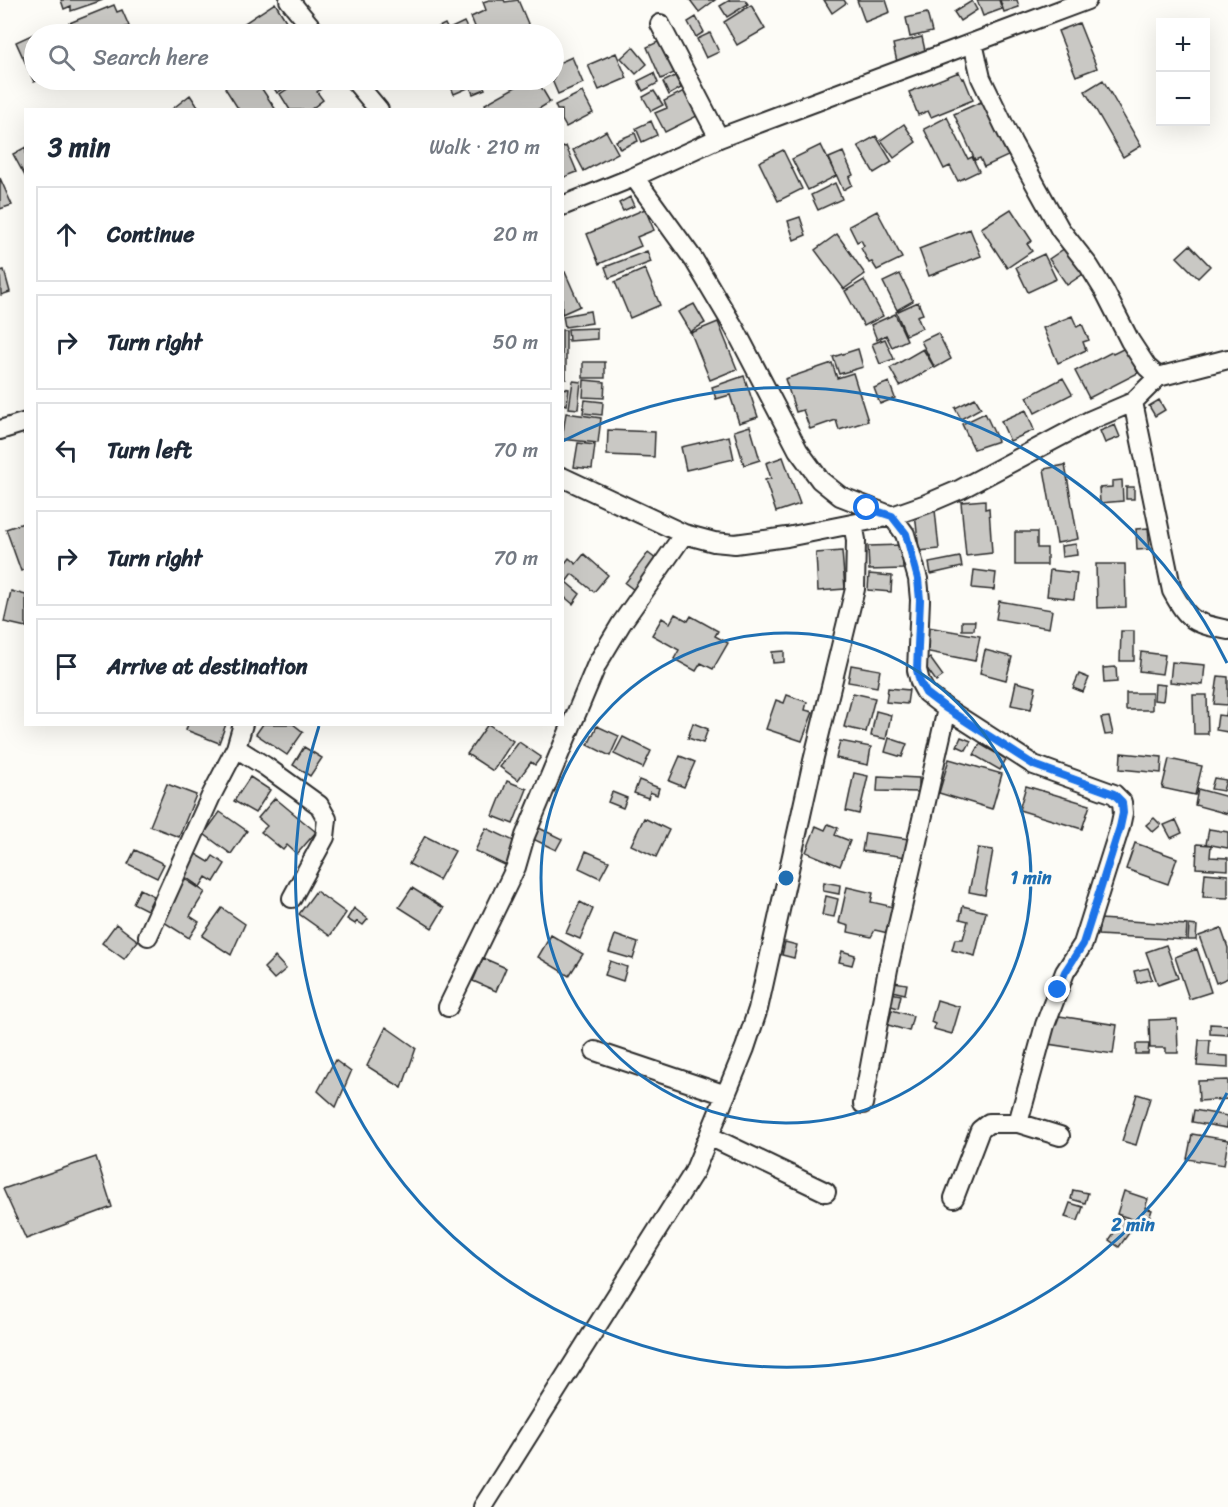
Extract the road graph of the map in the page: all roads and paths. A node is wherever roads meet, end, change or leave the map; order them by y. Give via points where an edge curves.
1 (289, 0) edge
2 (1087, 0) edge
3 (309, 24) edge
4 (660, 24) dead end
5 (973, 43) junction
6 (362, 90) edge
7 (377, 108) edge
8 (719, 138) junction
9 (633, 177) junction
10 (564, 205) edge
11 (1228, 359) edge
12 (1158, 377) junction
13 (1133, 402) junction
14 (24, 423) edge
15 (0, 430) edge
16 (564, 478) edge
17 (892, 516) junction
18 (853, 524) junction
19 (684, 534) junction
20 (1228, 630) edge
21 (947, 709) junction
22 (242, 726) edge
23 (236, 748) junction
24 (292, 898) dead end
25 (148, 936) dead end
26 (448, 1007) dead end
27 (595, 1051) dead end
28 (726, 1095) junction
29 (863, 1104) dead end
30 (1018, 1123) junction
31 (709, 1136) junction
32 (1060, 1136) dead end
33 (826, 1192) dead end
34 (954, 1198) dead end
35 (483, 1507) edge

1 - 3 street
2 - 5 street
4 - 8 street
5 - 8 street
5 - 12 street via 981,78 1060,229 1089,266 1130,340
6 - 7 street
8 - 9 street
9 - 10 street
9 - 17 street via 694,260 798,450 820,480 840,496
11 - 12 street
12 - 13 street
13 - 17 street via 961,489
13 - 20 street via 1172,591 1183,611 1198,624
14 - 15 street
16 - 19 street
17 - 18 street
17 - 21 street via 906,534 918,579 920,682 926,693
18 - 19 street via 735,544
18 - 28 street via 857,564 853,600 758,1009
19 - 26 street via 597,664 525,836 516,867
21 - 29 street via 888,969
21 - 30 street via 1034,765 1114,794 1122,802 1120,827 1083,944 1054,999
22 - 23 street
23 - 24 street via 319,805 327,819 326,837
23 - 25 street
27 - 28 street
28 - 31 street
30 - 32 street
30 - 34 street via 989,1123 980,1130
31 - 33 street
31 - 35 street via 694,1172

